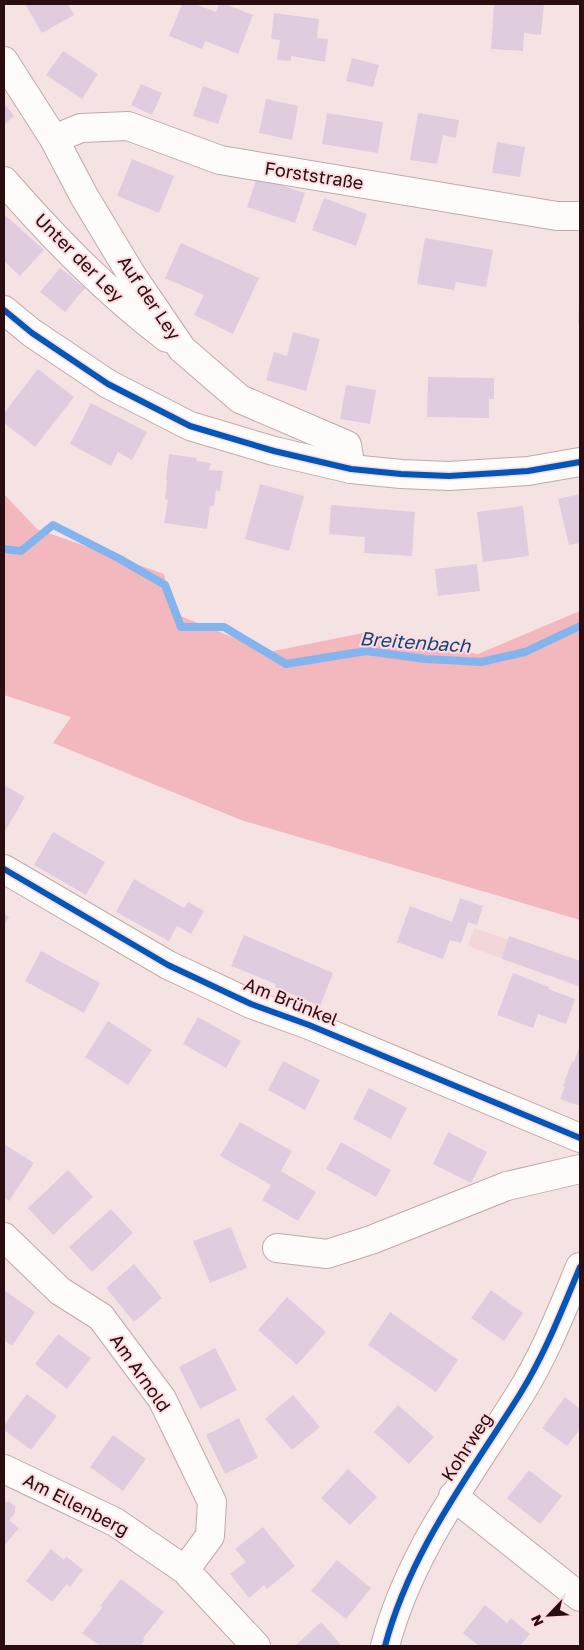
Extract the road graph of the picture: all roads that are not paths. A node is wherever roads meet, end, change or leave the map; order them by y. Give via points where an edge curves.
1 (4, 61) edge
2 (54, 139) junction
3 (4, 181) edge
4 (580, 216) edge
5 (4, 310) edge
6 (182, 349) junction
7 (580, 462) edge
8 (351, 469) junction
9 (4, 870) edge
10 (580, 1138) edge
11 (580, 1169) edge
12 (4, 1237) edge
13 (277, 1248) dead end
14 (580, 1267) edge
15 (4, 1469) edge
16 (453, 1496) junction
17 (185, 1570) junction
18 (580, 1597) edge
19 (256, 1646) edge
20 (385, 1646) edge

1 - 2 street, Auf der Ley
2 - 4 street, Forststraße via 81,128 128,126 220,160 557,216
2 - 6 street, Auf der Ley via 126,266
3 - 6 street, Unter der Ley via 77,260 136,315
5 - 8 street via 32,333 108,384 190,426
6 - 8 street, Auf der Ley via 240,399 347,445
7 - 8 street via 528,471 449,476
9 - 10 street, Am Brünkel via 168,965 251,1004 310,1025
11 - 13 street via 507,1186 327,1254
12 - 17 street, Am Arnold via 60,1291 101,1317 162,1399 212,1502 210,1536
14 - 16 street, Kohrweg via 556,1326 521,1392
15 - 17 street, Am Ellenberg via 115,1522
16 - 18 street
16 - 20 street, Kohrweg via 410,1574
17 - 19 street, Am Ellenberg

